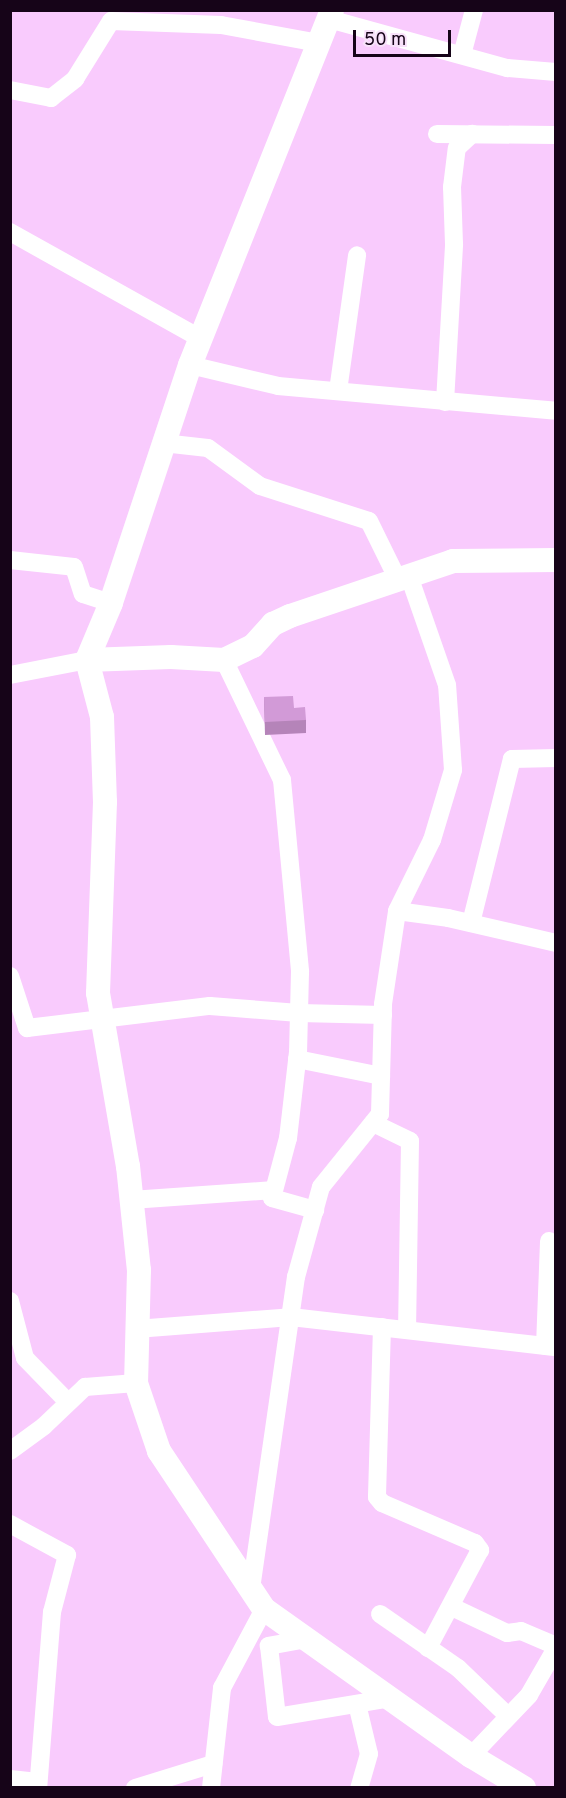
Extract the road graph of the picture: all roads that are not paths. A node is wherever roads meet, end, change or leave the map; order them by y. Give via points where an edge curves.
1 (474, 10) edge
2 (330, 15) edge
3 (110, 16) edge
4 (319, 43) junction
5 (462, 55) junction
6 (555, 72) edge
7 (10, 90) edge
8 (437, 134) dead end
9 (471, 134) junction
10 (555, 135) edge
11 (10, 232) edge
12 (357, 255) dead end
13 (201, 338) junction
14 (190, 365) junction
15 (338, 391) junction
16 (445, 402) junction
17 (555, 411) edge
18 (163, 443) junction
19 (11, 555) edge
20 (555, 560) edge
21 (404, 578) junction
22 (111, 603) junction
23 (87, 660) junction
24 (224, 660) junction
25 (10, 675) edge
26 (555, 758) edge
27 (397, 911) junction
28 (471, 923) junction
29 (555, 943) edge
30 (10, 976) edge
31 (299, 1013) junction
32 (383, 1015) junction
33 (102, 1017) junction
34 (297, 1059) junction
35 (381, 1076) junction
36 (373, 1123) junction
37 (274, 1190) junction
38 (131, 1200) junction
39 (315, 1210) junction
40 (549, 1241) dead end
41 (10, 1302) edge
42 (291, 1317) junction
43 (382, 1327) junction
44 (407, 1328) junction
45 (136, 1329) junction
46 (550, 1346) edge
47 (136, 1383) junction
48 (67, 1401) junction
49 (10, 1451) edge
50 (10, 1524) edge
51 (251, 1589) junction
52 (452, 1607) junction
53 (264, 1609) junction
54 (380, 1614) dead end
55 (306, 1639) junction
56 (555, 1647) edge
57 (428, 1648) junction
58 (390, 1698) junction
59 (357, 1704) junction
60 (508, 1716) junction
61 (471, 1756) junction
62 (213, 1764) junction
63 (10, 1779) edge
64 (38, 1785) edge
65 (521, 1787) edge
66 (135, 1788) edge
67 (212, 1788) edge
68 (359, 1788) edge

1 - 5 street
2 - 4 main road
2 - 5 street
3 - 4 street via 221,25
3 - 7 street via 75,80 51,98
4 - 13 main road
5 - 6 street via 507,68
8 - 9 street
9 - 10 street
9 - 16 street via 457,148 452,187 454,244
11 - 13 street
12 - 15 street
13 - 14 main road
14 - 15 street via 278,386
14 - 18 main road
15 - 16 street
16 - 17 street
18 - 21 street via 208,448 260,486 369,521
18 - 22 main road
19 - 22 street via 74,567 83,594
20 - 21 main road via 453,561
21 - 24 main road via 290,616 273,624 253,646
21 - 27 street via 447,685 453,770 432,840
22 - 23 main road
23 - 24 main road
23 - 25 street
23 - 33 main road via 102,717 105,802 98,993
24 - 31 street via 282,780 300,972
26 - 28 street via 512,759
27 - 28 street
27 - 32 street
28 - 29 street
30 - 33 street via 27,1028
31 - 32 street
31 - 33 street via 210,1006
31 - 34 street
32 - 35 street
33 - 38 main road
34 - 35 street
34 - 37 street via 288,1138
35 - 36 street via 380,1114
36 - 39 street via 321,1187
36 - 44 street via 410,1141
37 - 38 street
37 - 39 street via 272,1198
38 - 45 main road via 139,1270
39 - 42 street via 296,1277
40 - 46 street
41 - 48 street via 25,1358
42 - 43 street
42 - 45 street
42 - 51 street
43 - 44 street
43 - 52 street via 377,1497 382,1503 479,1546 480,1556
44 - 46 street
45 - 47 main road
47 - 48 street via 85,1387
47 - 51 main road via 159,1451
48 - 49 street via 44,1426
50 - 64 street via 67,1555 52,1612
51 - 53 main road
52 - 56 street via 507,1633 521,1632
52 - 57 street
53 - 55 main road
53 - 62 street via 222,1688
54 - 57 street
55 - 58 main road
55 - 59 street via 269,1646 277,1717
56 - 60 street via 532,1690
57 - 60 street via 458,1668
58 - 59 street
58 - 61 main road
59 - 68 street via 369,1754
60 - 61 street
61 - 65 main road
62 - 66 street
62 - 67 street
63 - 64 street

